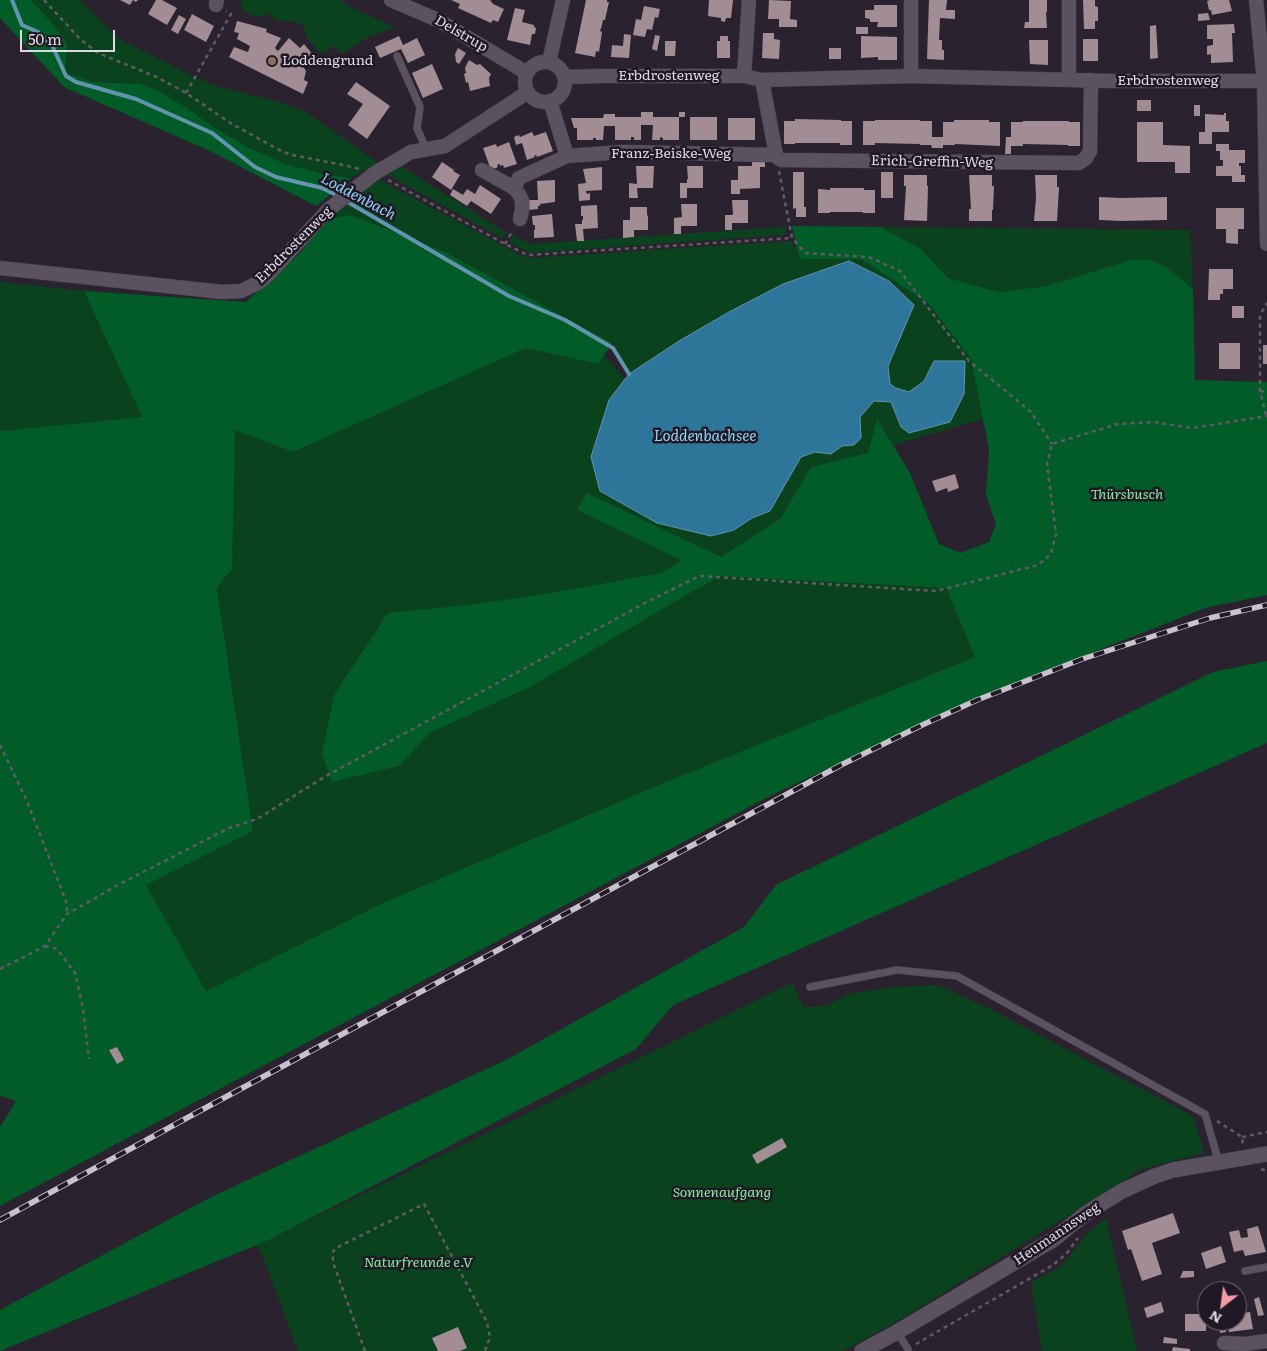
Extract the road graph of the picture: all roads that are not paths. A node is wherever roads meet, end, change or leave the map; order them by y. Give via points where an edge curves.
1 (391, 0) edge
2 (563, 0) edge
3 (749, 0) edge
4 (911, 0) edge
5 (1069, 0) edge
6 (1256, 0) edge
7 (397, 56) dead end
8 (549, 62) junction
9 (528, 73) junction
10 (744, 76) junction
11 (911, 76) junction
12 (565, 77) junction
13 (1069, 79) junction
14 (762, 80) junction
15 (1091, 80) junction
16 (1266, 82) edge
17 (528, 92) junction
18 (550, 101) junction
19 (426, 149) junction
20 (567, 156) junction
21 (777, 156) junction
22 (482, 170) dead end
23 (1267, 178) edge
24 (514, 188) junction
25 (517, 224) road end
26 (1267, 244) edge
27 (0, 268) edge
28 (810, 987) dead end
29 (1267, 1154) edge
30 (1219, 1163) junction
31 (1267, 1267) edge
32 (1245, 1271) dead end
33 (897, 1332) junction
34 (1267, 1341) edge
35 (1224, 1343) dead end
36 (908, 1349) road end
37 (862, 1351) edge

1 - 9 street, Delstrup via 438,20
2 - 8 street
3 - 10 street
4 - 11 street
5 - 13 street
6 - 16 street
7 - 19 lane via 420,107 417,128
8 - 9 street via 533,66
8 - 12 street via 562,70
9 - 17 street
10 - 12 street, Erbdrostenweg
10 - 14 street, Erbdrostenweg
11 - 13 street, Erbdrostenweg
11 - 14 street, Erbdrostenweg
12 - 18 street via 562,92
13 - 15 street, Erbdrostenweg
14 - 21 street
15 - 16 street, Erbdrostenweg
15 - 21 street, Erich-Greffin-Weg via 1090,151 1079,163 782,160
16 - 23 street
17 - 18 street via 534,98
17 - 19 street, Erbdrostenweg via 445,146
18 - 20 street
19 - 27 street, Erbdrostenweg via 411,152 375,173 328,210 269,274 249,288 222,292
20 - 21 street, Franz-Beiske-Weg via 622,152
20 - 24 street, Franz-Beiske-Weg via 519,178
22 - 24 street
23 - 26 street
24 - 25 street via 522,201
28 - 30 lane via 897,970 957,976 1205,1114
29 - 30 street, Heumannsweg
30 - 33 street, Heumannsweg via 1173,1170 1122,1191 1085,1214 1054,1239
31 - 32 lane
33 - 36 lane
33 - 37 street, Heumannsweg
34 - 35 street

